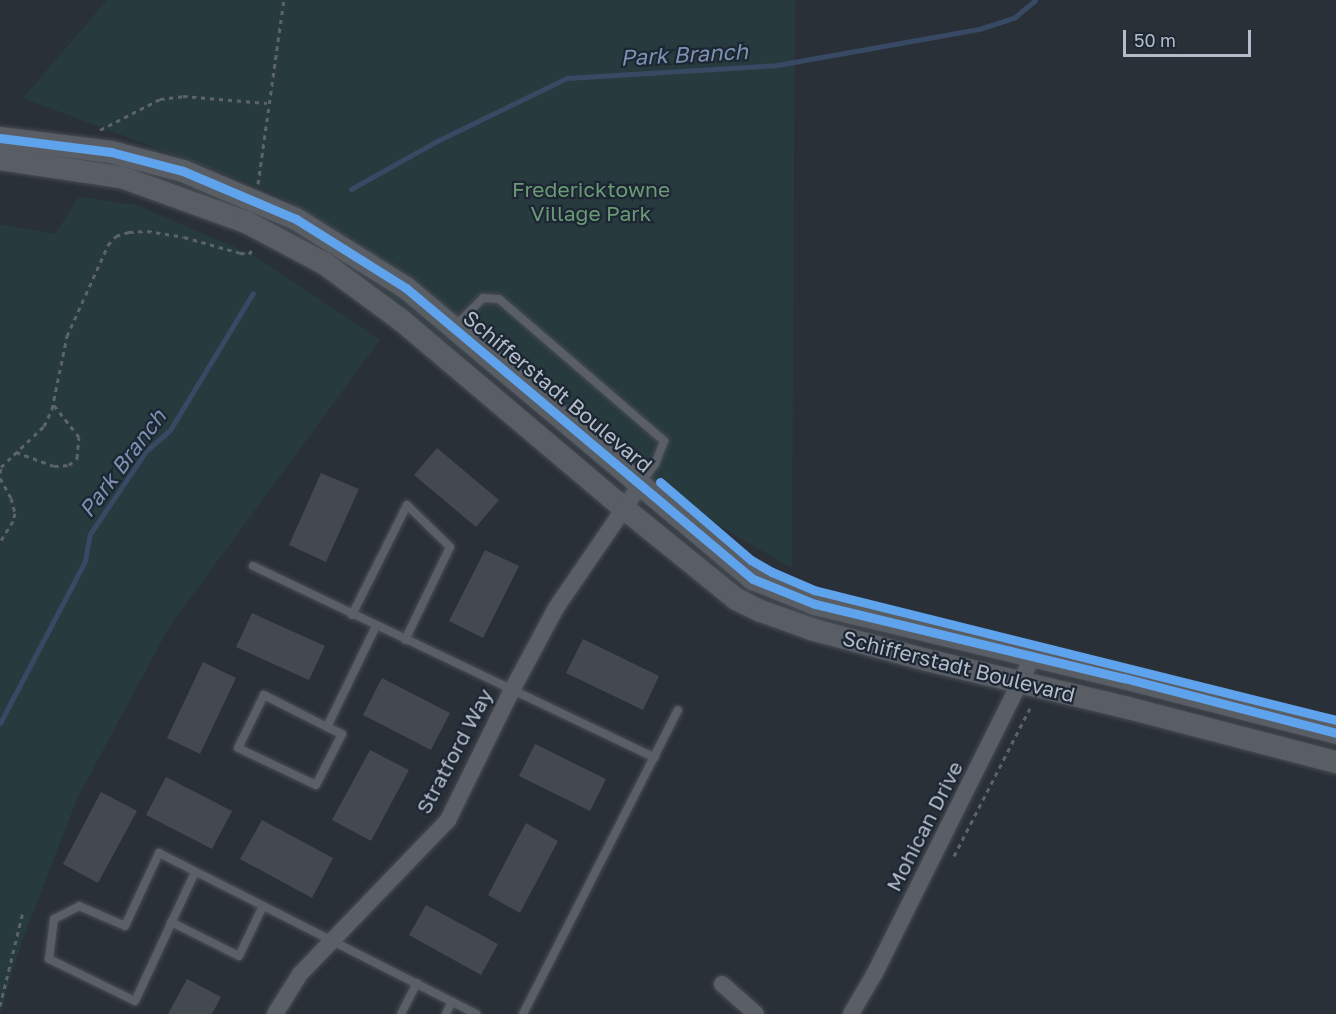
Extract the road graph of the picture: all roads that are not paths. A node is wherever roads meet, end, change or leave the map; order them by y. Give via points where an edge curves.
1 (0, 138) edge
2 (0, 159) edge
3 (453, 327) junction
4 (641, 484) junction
5 (625, 509) junction
6 (253, 566) dead end
7 (352, 615) junction
8 (376, 626) junction
9 (405, 640) junction
10 (1033, 656) junction
11 (1021, 682) junction
12 (511, 692) junction
13 (678, 710) dead end
14 (327, 727) junction
15 (1336, 733) edge
16 (655, 758) junction
17 (1336, 762) edge
18 (195, 872) junction
19 (263, 906) junction
20 (171, 922) junction
21 (333, 940) junction
22 (417, 983) junction
23 (722, 984) dead end
24 (452, 1001) junction
25 (275, 1014) edge
26 (402, 1014) edge
27 (446, 1014) edge
28 (477, 1014) edge
29 (524, 1014) edge
30 (756, 1014) edge
31 (851, 1014) edge

1 - 3 main road, Schifferstadt Boulevard via 111,152 183,171 296,219 406,288
2 - 5 main road, Schifferstadt Boulevard via 121,177 246,222 325,264 401,320
3 - 4 main road, Schifferstadt Boulevard
3 - 4 lane via 483,298 499,299 664,441
4 - 5 street, Stratford Way
4 - 10 main road, Schifferstadt Boulevard via 753,579 815,604
5 - 11 main road, Schifferstadt Boulevard via 736,599 761,611 814,630
5 - 12 street, Stratford Way via 556,608
6 - 7 lane
7 - 8 lane
7 - 9 lane via 407,505 450,547
8 - 9 lane
8 - 14 lane
9 - 12 lane
10 - 11 street, Mohican Drive
10 - 15 main road, Schifferstadt Boulevard
11 - 17 main road, Schifferstadt Boulevard
11 - 31 street, Mohican Drive
12 - 16 lane
12 - 21 street, Stratford Way via 448,820
13 - 16 lane
14 - 14 lane via 342,734 316,784 238,748 264,695
16 - 29 lane
18 - 19 lane
18 - 20 lane
18 - 20 lane via 159,853 125,926 79,906 54,919 49,959 135,1001
19 - 20 lane via 239,956
19 - 21 lane
21 - 22 lane
21 - 25 street, Stratford Way via 300,974
22 - 24 lane
22 - 26 lane
23 - 30 street
24 - 27 lane
24 - 28 lane

